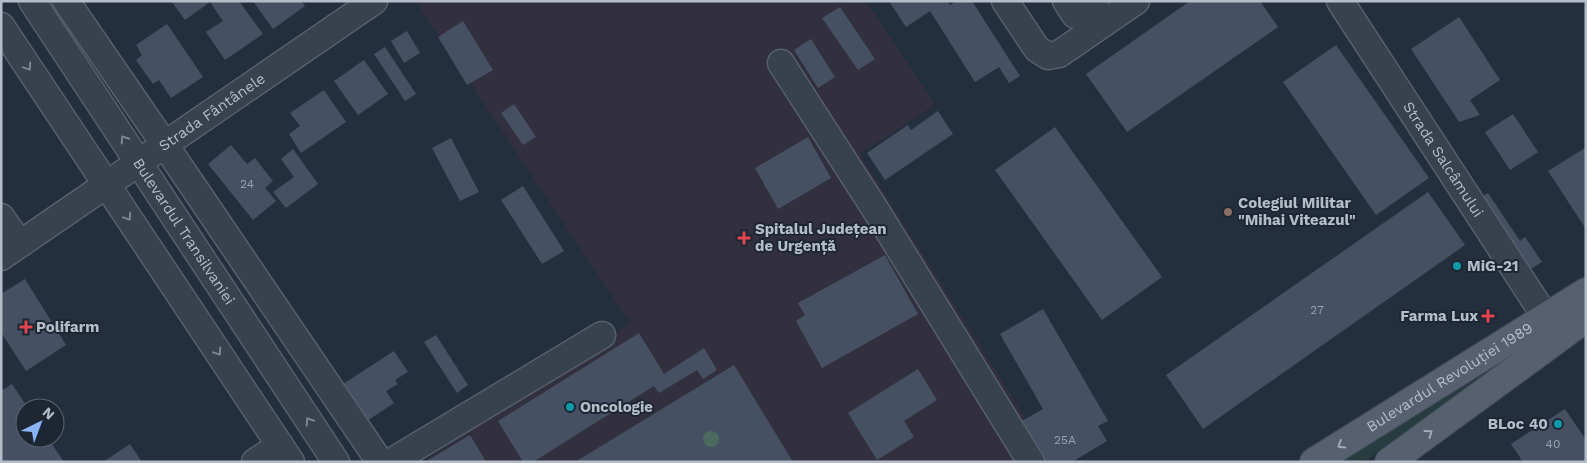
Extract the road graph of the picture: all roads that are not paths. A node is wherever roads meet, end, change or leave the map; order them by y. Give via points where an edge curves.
1 (32, 1) edge
2 (66, 1) edge
3 (374, 1) edge
4 (1005, 1) edge
5 (1136, 1) edge
6 (1340, 1) edge
7 (1, 26) edge
8 (781, 63) dead end
9 (165, 145) junction
10 (139, 163) junction
11 (107, 185) junction
12 (1, 217) edge
13 (11, 250) edge
14 (1585, 299) edge
15 (1552, 327) junction
16 (602, 335) dead end
17 (286, 453) edge
18 (255, 462) edge
19 (336, 462) edge
20 (380, 462) edge
21 (391, 462) edge
22 (1031, 462) edge
23 (1314, 462) edge
24 (1389, 462) edge

10 -> 1 street, Bulevardul Transilvaniei
2 - 9 street
3 - 9 street, Strada Fântânele
4 - 5 street via 1037,48 1048,56 1059,54
6 - 15 street, Strada Salcâmului
7 -> 11 street
8 - 22 street
9 - 10 street, Strada Fântânele
9 - 20 street
10 - 11 street, Strada Fântânele
19 -> 10 street, Bulevardul Transilvaniei
11 - 13 street, Strada Fântânele
11 -> 17 street
12 - 13 street
14 - 15 main road, Bulevardul Revoluției 1989
15 -> 23 main road, Bulevardul Revoluției 1989
24 -> 15 main road, Bulevardul Revoluției 1989
16 - 21 street
17 - 18 street

